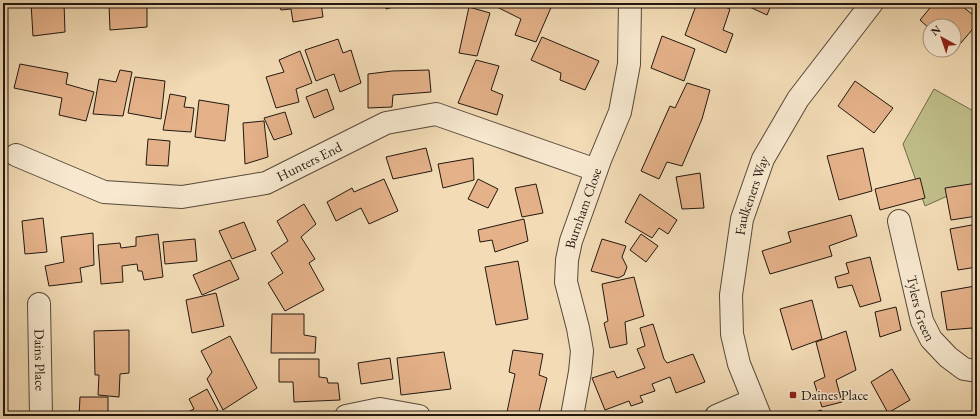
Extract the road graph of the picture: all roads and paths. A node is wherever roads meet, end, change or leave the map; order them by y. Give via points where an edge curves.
1 (630, 3) edge
2 (872, 3) edge
3 (16, 155) dead end
4 (596, 170) junction
5 (899, 221) dead end
6 (39, 304) dead end
7 (977, 371) edge
8 (756, 408) edge
9 (41, 416) edge
10 (346, 416) edge
11 (419, 416) edge
12 (572, 416) edge
13 (716, 416) edge

1 - 4 street, Burnham Close via 628,64 620,112
2 - 8 street, Faulkeners Way via 798,99 763,159 742,219 731,295 732,334 739,364
3 - 4 street, Hunters End via 104,192 182,197 266,182 386,123 436,114
4 - 12 street, Burnham Close via 571,240 567,260 566,282 582,350
5 - 7 street, Tylers Green via 922,321 931,339 964,369
6 - 9 street, Dains Place
8 - 13 street
10 - 11 street via 380,409

